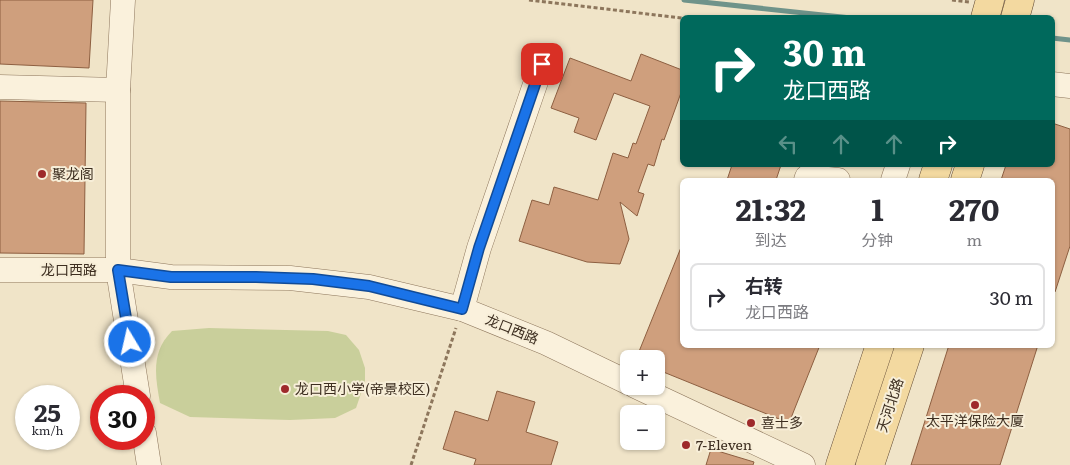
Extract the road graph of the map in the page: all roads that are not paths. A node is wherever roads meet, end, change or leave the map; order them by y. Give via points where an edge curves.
1 (123, 0) edge
2 (542, 64) dead end
3 (1055, 84) edge
4 (1070, 86) edge
5 (0, 87) edge
6 (118, 90) junction
7 (0, 270) edge
8 (118, 270) junction
9 (462, 309) junction
10 (879, 348) edge
11 (909, 348) edge
12 (620, 379) edge
13 (136, 385) edge
14 (654, 395) edge
15 (147, 450) edge
16 (149, 465) edge
17 (803, 465) edge
18 (840, 465) edge
19 (870, 465) edge

1 - 6 street
2 - 9 street via 479,248
3 - 4 street
5 - 6 street
6 - 8 street
7 - 8 street, 龙口西路
8 - 9 street, 龙口西路 via 171,277 313,279 369,286
8 - 13 street
9 - 12 street, 龙口西路 via 546,343
10 - 18 main road, 天河北路
11 - 19 main road, 天河北路
14 - 17 street
15 - 16 street

